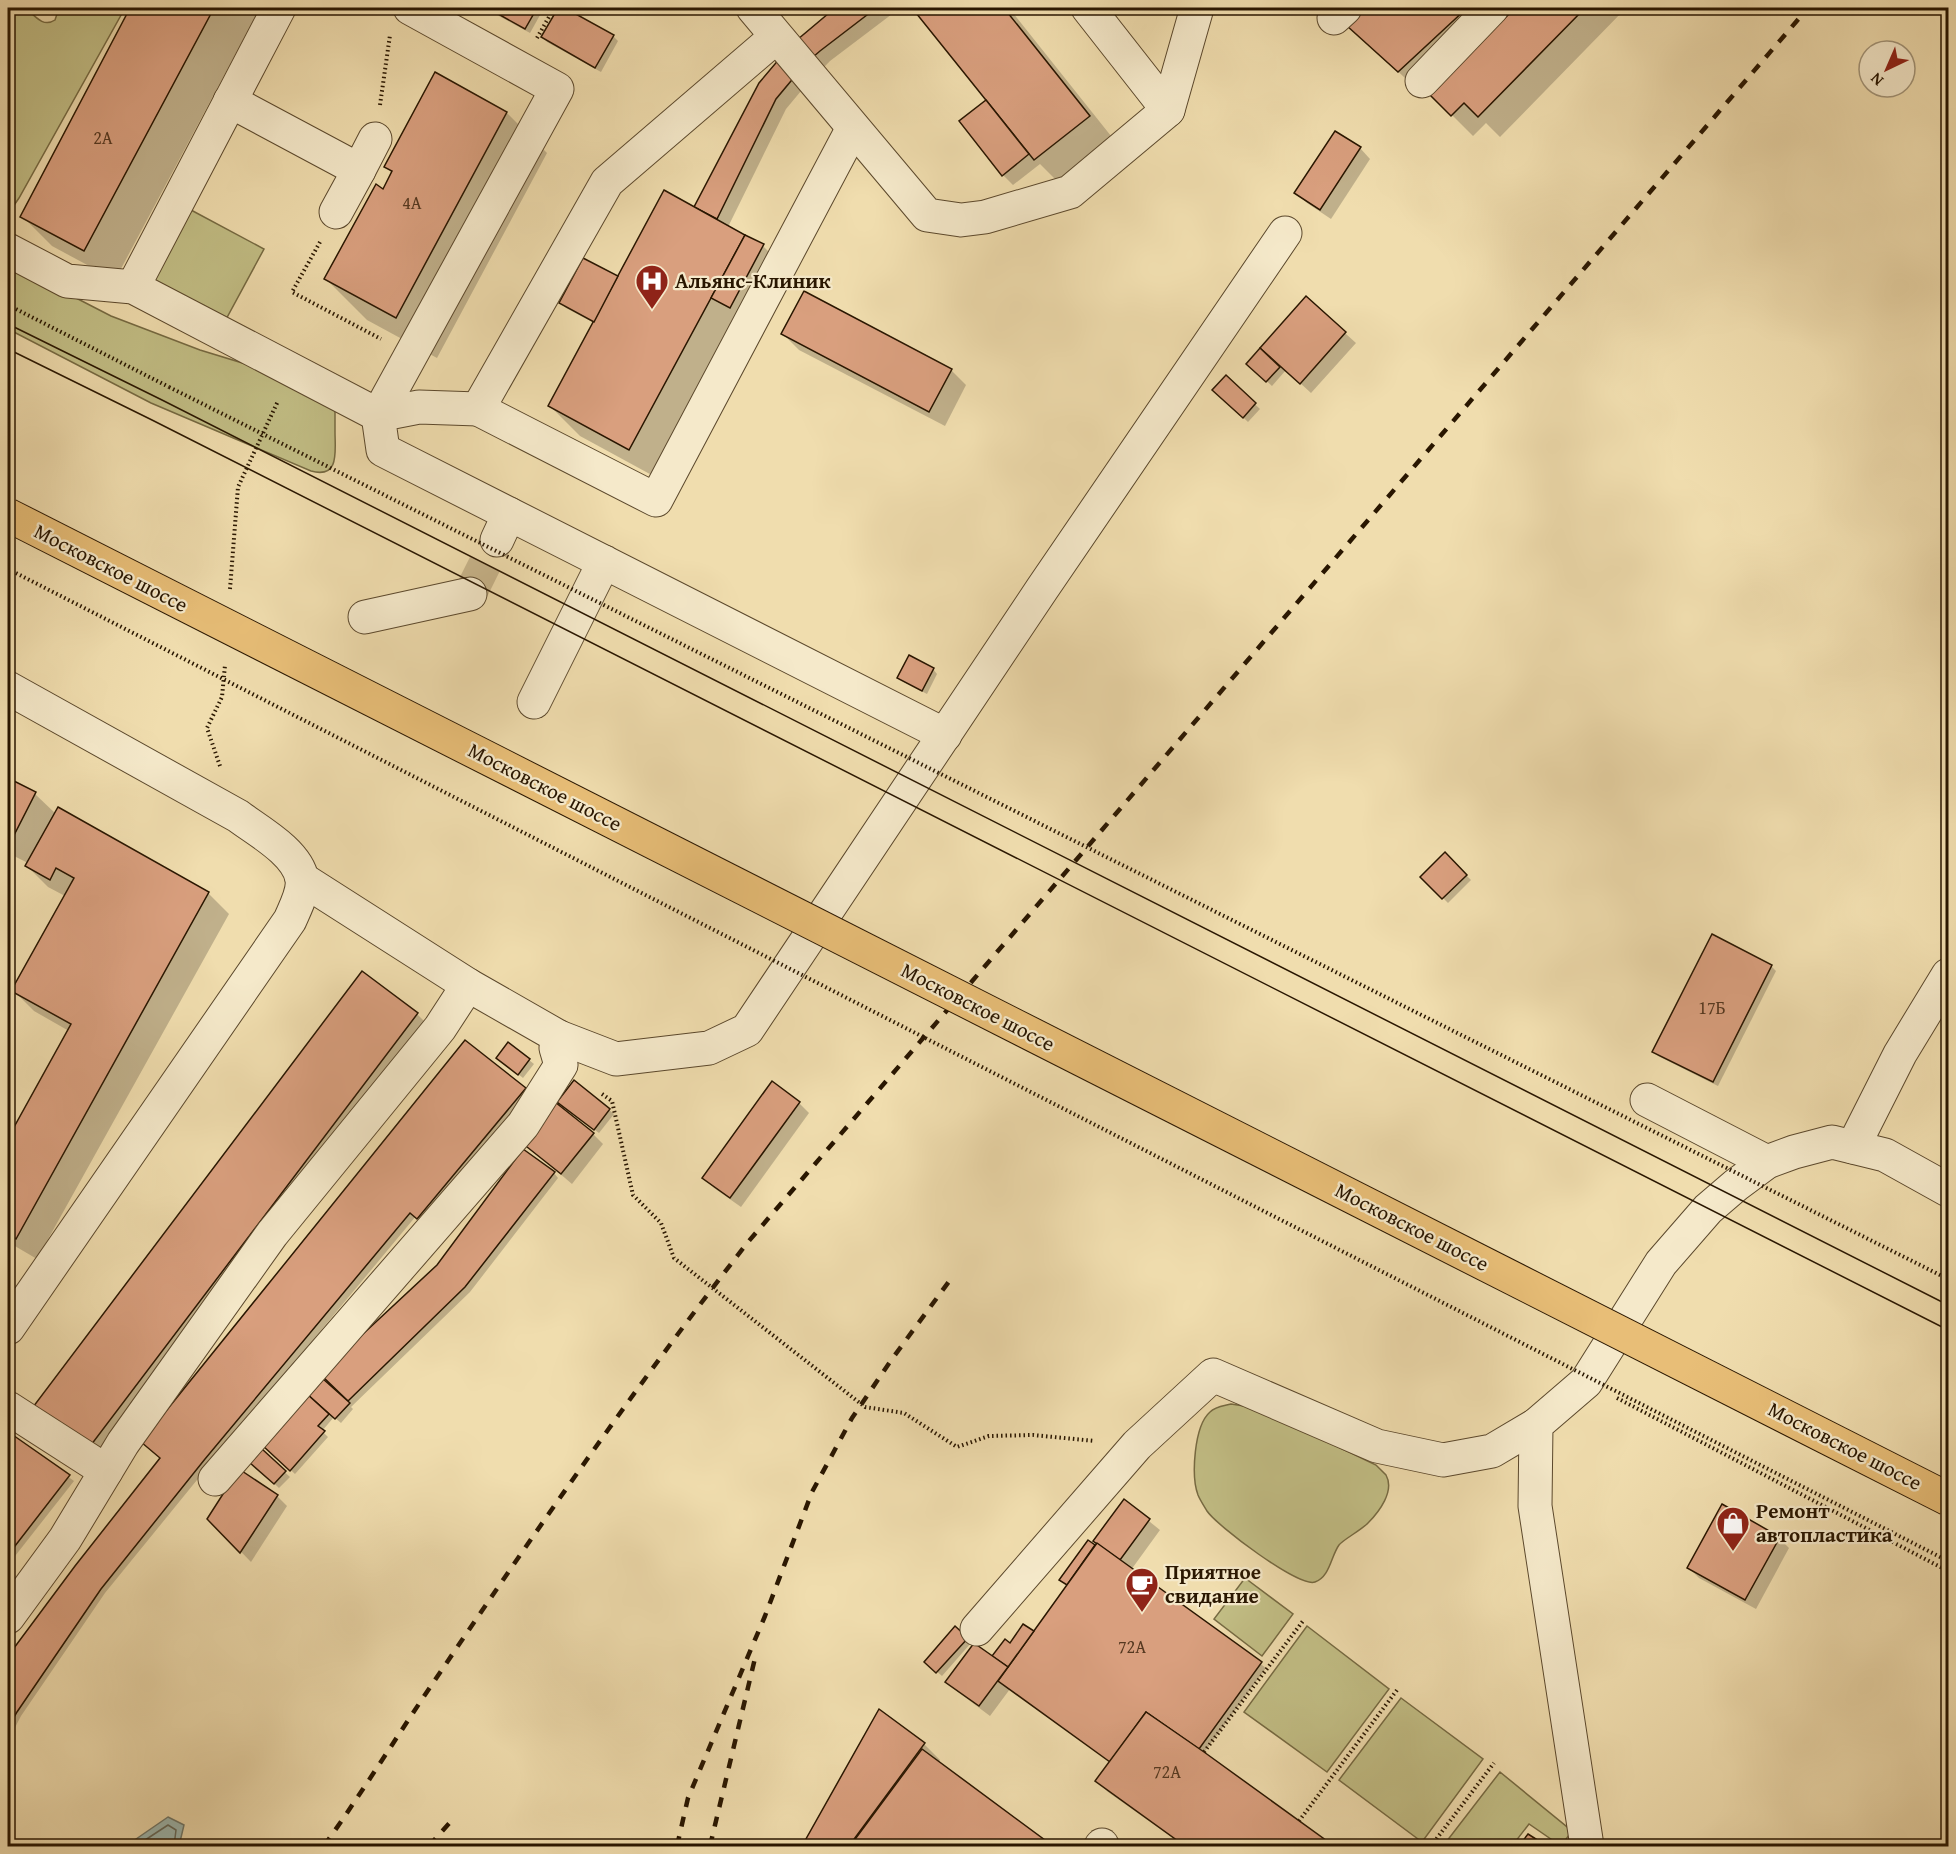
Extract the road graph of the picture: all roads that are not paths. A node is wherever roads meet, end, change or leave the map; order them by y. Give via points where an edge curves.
1 (279, 8) edge
2 (753, 8) edge
3 (1088, 8) edge
4 (1197, 8) edge
5 (1492, 8) edge
6 (400, 19) edge
7 (776, 37) junction
8 (1422, 81) dead end
9 (230, 101) junction
10 (1168, 110) junction
11 (853, 128) junction
12 (375, 139) road end
13 (359, 170) junction
14 (336, 212) road end
15 (1285, 232) dead end
16 (8, 250) edge
17 (133, 287) junction
18 (478, 409) junction
19 (378, 415) junction
20 (8, 515) edge
21 (604, 562) junction
22 (470, 594) dead end
23 (365, 617) dead end
24 (8, 688) edge
25 (534, 702) dead end
26 (945, 735) junction
27 (302, 879) junction
28 (1948, 975) edge
29 (468, 985) junction
30 (560, 1051) junction
31 (1647, 1100) dead end
32 (1853, 1147) junction
33 (1767, 1162) junction
34 (1944, 1178) edge
35 (8, 1329) edge
36 (8, 1408) edge
37 (1536, 1425) junction
38 (106, 1471) junction
39 (215, 1479) dead end
40 (1948, 1499) edge
41 (8, 1617) edge
42 (978, 1629) dead end
43 (1587, 1846) edge

1 - 9 lane
2 - 7 lane
3 - 10 lane
4 - 10 lane
5 - 8 lane
6 - 19 lane via 557,89
7 - 11 lane
7 - 18 lane via 607,182
9 - 13 lane
9 - 17 lane
10 - 11 lane via 1070,192 985,217 961,220 927,215
11 - 18 lane via 656,500
12 - 13 lane
13 - 14 lane
15 - 26 lane
16 - 17 lane via 67,281
17 - 19 lane
18 - 19 lane via 419,407
19 - 21 lane via 383,450 503,527
20 - 40 main road, Московское шоссе, bridge
21 - 25 lane
21 - 26 lane
22 - 23 lane
24 - 27 lane via 238,816 292,859
26 - 30 lane via 747,1030 709,1048 616,1059
27 - 29 lane
27 - 35 lane via 290,920
28 - 32 lane via 1900,1054
29 - 30 lane
29 - 38 lane via 440,1028 272,1234
30 - 39 lane via 523,1125
31 - 33 lane
32 - 33 lane via 1832,1142
32 - 34 lane
33 - 37 lane via 1708,1209 1661,1263 1586,1382
36 - 38 lane
37 - 42 lane via 1492,1451 1443,1460 1377,1446 1213,1375 1137,1445
37 - 43 lane via 1535,1506
38 - 41 lane via 65,1539

